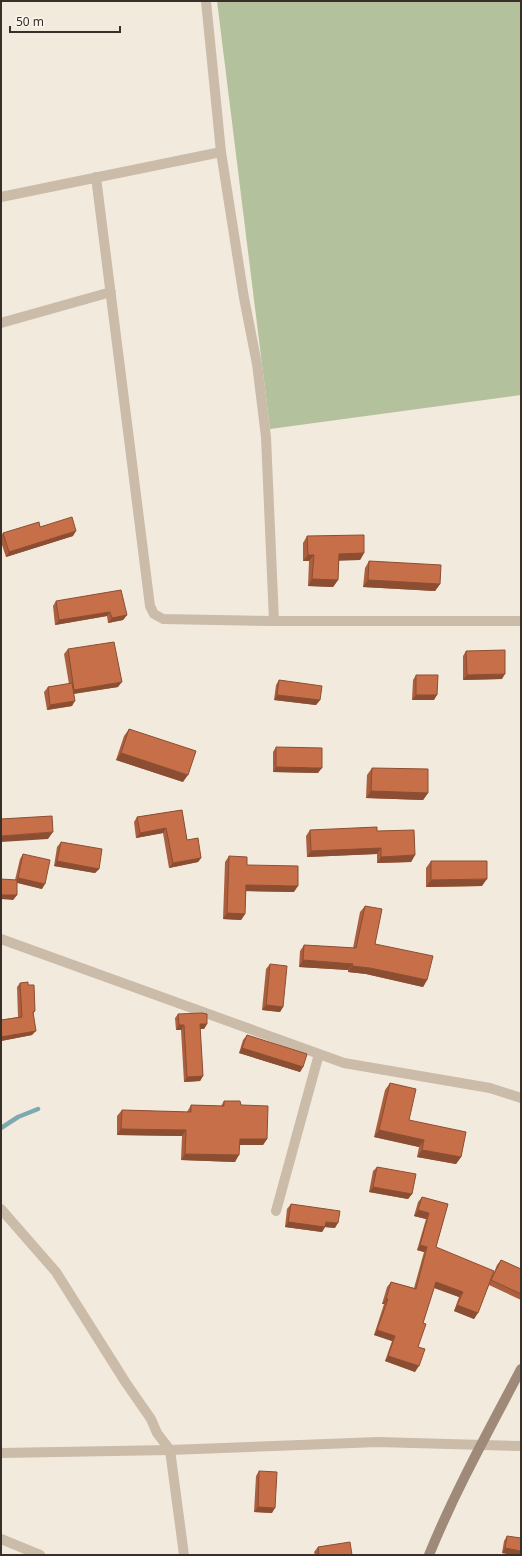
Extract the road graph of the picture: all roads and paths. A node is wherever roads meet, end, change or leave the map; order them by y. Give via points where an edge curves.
1 (206, 1) edge
2 (221, 152) junction
3 (96, 177) junction
4 (1, 197) edge
5 (111, 292) junction
6 (1, 323) edge
7 (274, 621) junction
8 (521, 621) edge
9 (1, 939) edge
10 (319, 1054) junction
11 (521, 1098) edge
12 (1, 1209) edge
13 (276, 1211) dead end
14 (521, 1369) edge
15 (481, 1445) junction
16 (521, 1446) edge
17 (170, 1450) junction
18 (1, 1453) edge
19 (1, 1539) edge
20 (40, 1555) edge
21 (184, 1555) edge
22 (429, 1555) edge

1 - 2 street
2 - 3 street
2 - 7 street via 257,364 266,437
3 - 4 street
3 - 5 street
5 - 6 street
5 - 7 street via 150,606 154,614 163,619
7 - 8 street
9 - 10 street
10 - 11 street via 344,1063 490,1088
10 - 13 street
12 - 17 street via 56,1272
14 - 15 main road
15 - 16 street
15 - 17 street via 378,1442
15 - 22 main road via 437,1532
17 - 18 street
17 - 21 street
19 - 20 street

